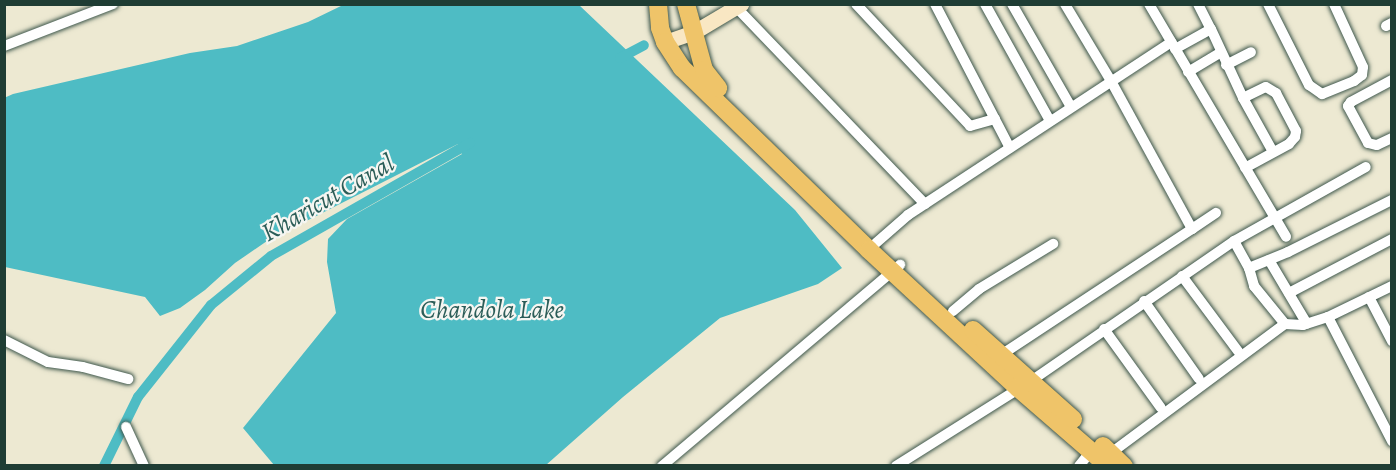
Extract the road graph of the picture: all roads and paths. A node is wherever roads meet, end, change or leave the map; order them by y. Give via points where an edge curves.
1 (113, 4) edge
2 (658, 4) edge
3 (686, 4) edge
4 (856, 4) edge
5 (935, 4) edge
6 (985, 4) edge
7 (1012, 4) edge
8 (1065, 4) edge
9 (1149, 4) edge
10 (1198, 4) edge
11 (1268, 4) edge
12 (1334, 4) edge
13 (739, 6) edge
14 (1211, 29) junction
15 (694, 32) junction
16 (665, 42) junction
17 (4, 46) edge
18 (1173, 46) junction
19 (1251, 52) dead end
20 (1220, 53) junction
21 (1226, 66) junction
22 (1188, 72) junction
23 (1392, 80) edge
24 (1111, 81) junction
25 (1243, 98) junction
26 (1071, 107) junction
27 (994, 119) junction
28 (1050, 121) junction
29 (1392, 138) edge
30 (1010, 148) junction
31 (1274, 152) junction
32 (1366, 167) dead end
33 (1245, 168) junction
34 (1392, 200) edge
35 (925, 204) junction
36 (1216, 213) dead end
37 (1274, 217) junction
38 (1192, 230) junction
39 (1286, 237) dead end
40 (1392, 239) edge
41 (1234, 241) junction
42 (876, 243) junction
43 (1053, 244) dead end
44 (1269, 260) junction
45 (897, 268) junction
46 (1249, 268) junction
47 (1182, 276) junction
48 (1392, 286) edge
49 (1289, 293) junction
50 (1369, 297) junction
51 (1144, 301) junction
52 (953, 311) junction
53 (1328, 317) junction
54 (1285, 324) junction
55 (1307, 324) junction
56 (1104, 329) junction
57 (4, 340) edge
58 (1392, 342) edge
59 (1238, 351) dead end
60 (1001, 355) junction
61 (128, 379) dead end
62 (1199, 379) dead end
63 (1024, 384) junction
64 (1161, 408) dead end
65 (126, 427) dead end
66 (1392, 441) edge
67 (1091, 451) junction
68 (1114, 461) edge
69 (144, 465) edge
70 (662, 465) edge
71 (896, 465) edge
72 (1080, 465) edge

1 - 17 street
2 - 16 main road
3 - 15 main road
4 - 27 street via 970,126
5 - 27 street
6 - 28 street
7 - 26 street
8 - 24 street
9 - 18 street
10 - 14 street
11 - 12 street via 1309,86 1322,94 1362,75 1363,67
13 - 15 street
13 - 35 street
14 - 18 street
14 - 20 street
15 - 16 street
15 - 42 main road via 704,70 728,100
16 - 45 main road via 682,68
18 - 22 street
18 - 24 street
19 - 21 street
20 - 21 street
20 - 22 street
21 - 25 street
22 - 33 street
23 - 29 street via 1348,106 1368,143 1377,145
24 - 26 street
24 - 38 street
25 - 31 street
25 - 31 street via 1266,87 1275,93 1296,131 1289,144
26 - 28 street
27 - 30 street
28 - 30 street
30 - 35 street
31 - 33 street
32 - 37 street
33 - 37 street
34 - 44 street
35 - 42 street
36 - 38 street
37 - 39 street
37 - 41 street
38 - 60 street
40 - 49 street
41 - 46 street
41 - 47 street
42 - 45 main road
43 - 52 street via 979,289
44 - 46 street
44 - 49 street
45 - 52 main road
45 - 63 main road
45 - 70 street
46 - 54 street via 1254,286
47 - 51 street
47 - 59 street
48 - 50 street
49 - 55 street
50 - 53 street
50 - 58 street
51 - 56 street
51 - 62 street
52 - 60 main road
53 - 55 street
53 - 66 street
54 - 55 street
54 - 68 street
56 - 63 street
56 - 64 street
57 - 61 street via 48,362
60 - 63 main road
63 - 67 main road
63 - 68 main road
63 - 71 street
65 - 69 street
67 - 68 main road
67 - 72 street

